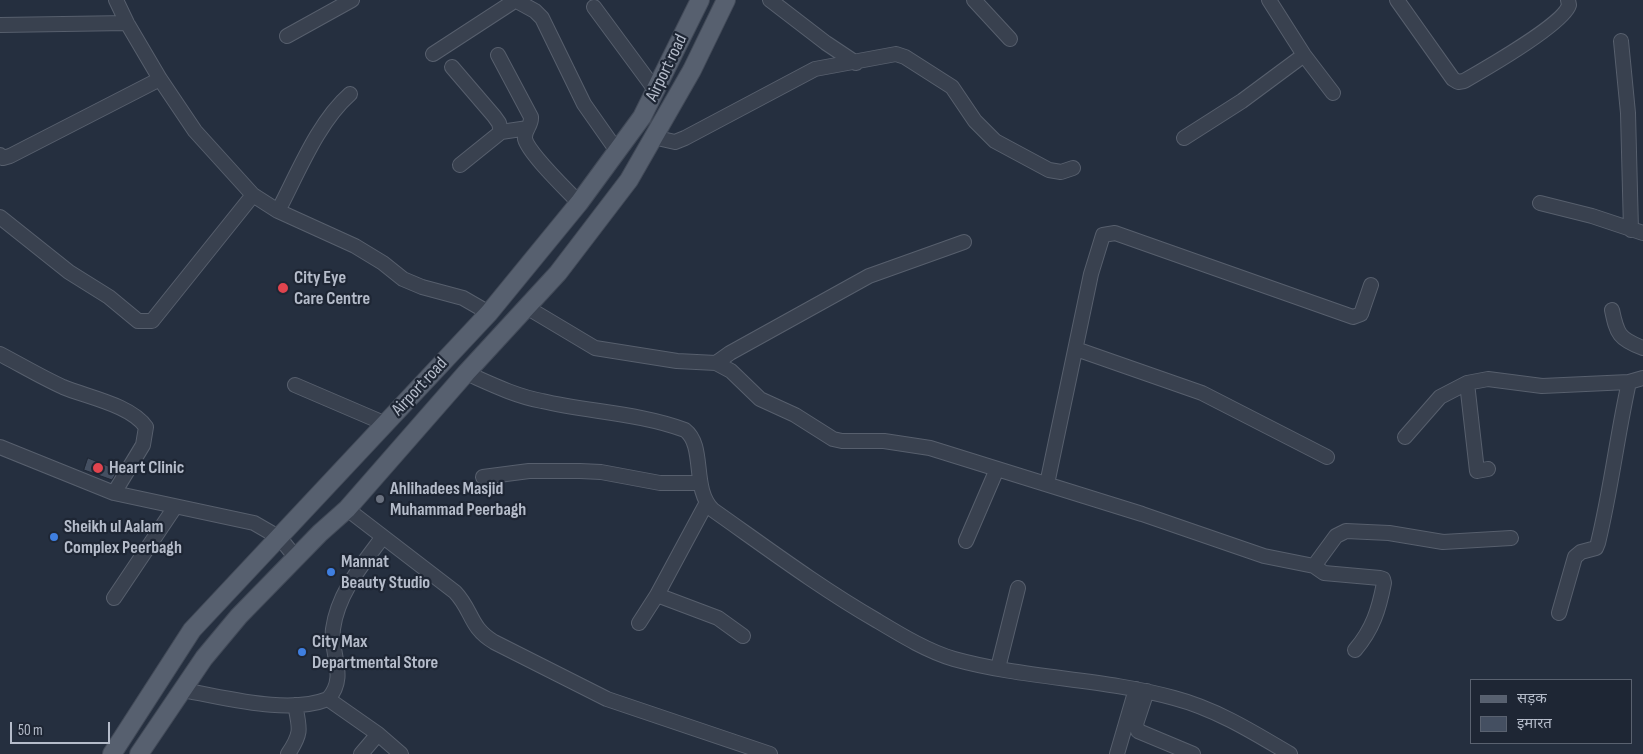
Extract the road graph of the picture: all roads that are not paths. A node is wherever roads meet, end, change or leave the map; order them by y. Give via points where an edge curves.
1 (116, 0) edge
2 (352, 0) edge
3 (515, 0) edge
4 (700, 0) edge
5 (726, 0) edge
6 (770, 0) edge
7 (974, 0) edge
8 (1269, 0) edge
9 (1397, 0) edge
10 (1568, 0) edge
11 (594, 7) dead end
12 (127, 23) junction
13 (0, 25) edge
14 (287, 36) dead end
15 (1010, 39) dead end
16 (1621, 41) dead end
17 (433, 54) dead end
18 (498, 55) dead end
19 (1304, 56) junction
20 (856, 63) junction
21 (452, 68) dead end
22 (160, 79) junction
23 (656, 90) junction
24 (1333, 93) dead end
25 (350, 94) dead end
26 (528, 128) junction
27 (501, 132) junction
28 (653, 137) junction
29 (1184, 138) dead end
30 (617, 151) junction
31 (0, 155) edge
32 (460, 165) dead end
33 (1074, 168) dead end
34 (253, 195) junction
35 (578, 204) junction
36 (1540, 204) dead end
37 (278, 211) junction
38 (0, 216) edge
39 (1637, 232) edge
40 (964, 242) dead end
41 (1371, 285) dead end
42 (528, 308) junction
43 (1612, 310) dead end
44 (489, 313) junction
45 (1643, 348) edge
46 (1076, 349) junction
47 (0, 354) edge
48 (716, 363) junction
49 (466, 373) junction
50 (1643, 378) edge
51 (1629, 382) junction
52 (1467, 383) junction
53 (295, 384) dead end
54 (386, 424) junction
55 (1405, 437) dead end
56 (0, 447) edge
57 (1327, 457) dead end
58 (997, 469) junction
59 (1488, 469) dead end
60 (483, 477) dead end
61 (700, 483) junction
62 (1047, 484) junction
63 (114, 493) junction
64 (706, 504) junction
65 (174, 507) junction
66 (347, 510) junction
67 (280, 538) junction
68 (382, 538) junction
69 (1510, 538) dead end
70 (966, 541) dead end
71 (296, 558) junction
72 (1314, 566) junction
73 (1018, 588) dead end
74 (657, 595) junction
75 (114, 598) dead end
76 (1559, 613) dead end
77 (639, 623) dead end
78 (743, 636) dead end
79 (1355, 650) dead end
80 (998, 668) junction
81 (182, 690) junction
82 (1141, 690) junction
83 (328, 699) junction
84 (295, 705) junction
85 (378, 734) junction
86 (112, 754) edge
87 (139, 754) edge
88 (288, 754) edge
89 (361, 754) edge
90 (401, 754) edge
91 (770, 754) edge
92 (1117, 754) edge
93 (1193, 754) edge
94 (1290, 754) edge

1 - 12 street
2 - 14 street
3 - 17 street
3 - 30 street via 542,18 584,104
4 - 23 main road, Airport road
5 - 28 main road via 692,70
6 - 20 street
7 - 15 street
8 - 19 street
9 - 10 street via 1458,82 1511,52 1557,20 1568,10
11 - 23 street
12 - 13 street
12 - 22 street
16 - 39 street
18 - 26 street via 530,116
19 - 24 street
19 - 29 street
20 - 28 street via 815,69 675,142
20 - 33 street via 887,54 905,57 952,86 975,121 995,141 1049,170 1061,172
21 - 27 street via 500,123
22 - 31 street via 10,156 4,158
22 - 34 street via 195,131
23 - 30 main road, Airport road via 642,117
25 - 37 street via 326,121
26 - 27 street
26 - 35 street via 526,141 533,153
27 - 32 street
28 - 42 main road via 629,180
30 - 35 main road, Airport road
34 - 37 street
34 - 38 street via 152,321 145,323 69,272
35 - 44 main road, Airport road
36 - 39 street via 1592,216
37 - 44 street via 355,246 403,279 463,298
40 - 48 street via 869,276
41 - 46 street via 1361,314 1353,317 1108,233 1100,241
42 - 48 street via 595,348 677,362
42 - 49 main road
43 - 45 street via 1616,329 1622,338
44 - 54 main road, Airport road
46 - 57 street via 1202,393
46 - 62 street
47 - 63 street via 62,386 117,406 142,420 146,427 143,445
48 - 58 street via 731,371 760,398 833,439 907,444
49 - 61 street via 539,401 618,414 685,430 695,445
49 - 66 main road
50 - 51 street
51 - 52 street via 1542,386 1488,379
51 - 76 street via 1610,495 1598,543 1596,548 1575,556
52 - 55 street via 1440,396
52 - 59 street via 1477,471
53 - 54 street
54 - 67 main road, Airport road
56 - 63 street
58 - 62 street
58 - 70 street
60 - 61 street via 529,471 580,471 660,483
61 - 64 street
62 - 72 street via 1264,556
63 - 65 street
64 - 74 street
64 - 80 street via 818,584 894,631 936,652
65 - 67 street via 245,520
65 - 75 street
66 - 68 street
66 - 71 main road
67 - 71 street
67 - 86 main road, Airport road via 192,630
68 - 83 street via 342,597 333,629 339,681
68 - 91 street via 455,592 466,606 477,630 494,642 607,699
69 - 72 street via 1450,542 1389,533 1346,531 1336,536
71 - 81 main road via 239,616
72 - 79 street via 1324,573 1383,579 1380,606 1373,624
73 - 80 street
74 - 77 street
74 - 78 street via 718,618
80 - 82 street
81 - 84 street
81 - 87 main road
82 - 92 street
82 - 93 street via 1136,724 1138,731
82 - 94 street via 1209,709
83 - 84 street
83 - 85 street
84 - 88 street via 300,729 297,742
85 - 89 street
85 - 90 street

